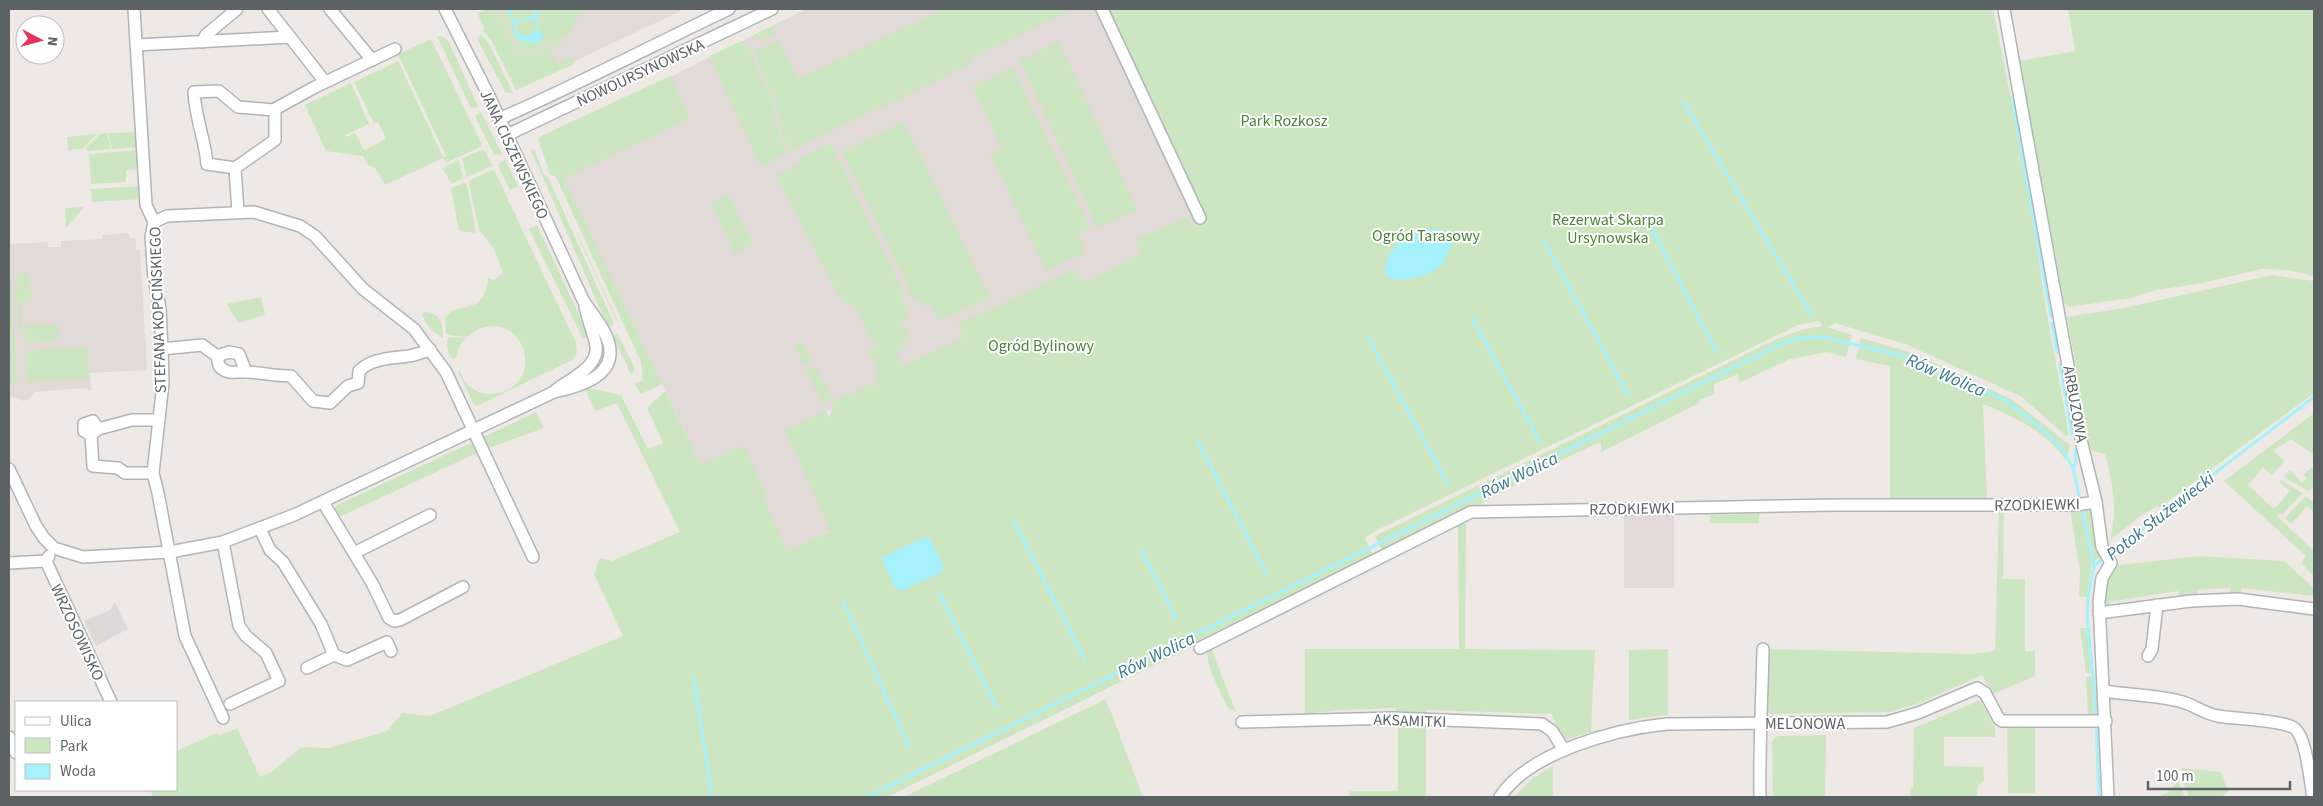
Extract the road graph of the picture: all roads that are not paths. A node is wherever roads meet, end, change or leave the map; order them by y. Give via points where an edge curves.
1 (134, 9) edge
2 (238, 9) edge
3 (268, 9) edge
4 (330, 9) edge
5 (445, 9) edge
6 (729, 9) edge
7 (772, 9) edge
8 (1102, 9) edge
9 (2004, 9) edge
10 (290, 37) junction
11 (202, 42) junction
12 (136, 45) junction
13 (395, 49) dead end
14 (372, 60) junction
15 (325, 82) junction
16 (274, 110) junction
17 (499, 118) junction
18 (507, 135) junction
19 (234, 168) junction
20 (238, 212) junction
21 (1200, 218) dead end
22 (154, 222) junction
23 (583, 300) junction
24 (162, 349) junction
25 (430, 349) junction
26 (217, 356) junction
27 (246, 372) junction
28 (554, 392) junction
29 (159, 420) junction
30 (473, 431) junction
31 (9, 469) edge
32 (153, 473) junction
33 (323, 502) junction
34 (2094, 503) junction
35 (430, 515) dead end
36 (260, 529) junction
37 (223, 542) junction
38 (54, 548) junction
39 (170, 552) junction
40 (354, 553) junction
41 (533, 557) dead end
42 (46, 561) junction
43 (9, 563) edge
44 (463, 587) dead end
45 (2157, 605) junction
46 (2314, 609) edge
47 (2099, 613) junction
48 (1200, 648) dead end
49 (1762, 649) dead end
50 (391, 651) dead end
51 (334, 655) junction
52 (2148, 656) dead end
53 (307, 668) dead end
54 (2104, 691) junction
55 (111, 701) edge
56 (230, 704) dead end
57 (223, 718) dead end
58 (2104, 721) junction
59 (1242, 722) dead end
60 (1762, 723) junction
61 (9, 736) edge
62 (1564, 750) junction
63 (15, 751) edge
64 (1500, 797) edge
65 (1760, 797) edge
66 (2108, 797) edge
67 (2313, 797) edge

1 - 12 street, STEFANA KOPCIŃSKIEGO
2 - 11 street
3 - 10 street
4 - 14 street
5 - 17 street, JANA CISZEWSKIEGO
6 - 17 street, NOWOURSYNOWSKA
7 - 18 street, NOWOURSYNOWSKA
8 - 21 street
9 - 34 street, ARBUZOWA
10 - 11 street
10 - 15 street
11 - 12 street
12 - 22 street, STEFANA KOPCIŃSKIEGO via 146,205
13 - 14 street
14 - 15 street
15 - 16 street
16 - 19 street via 275,140
16 - 19 street via 238,107 219,91 194,92 194,108 206,145 207,164
17 - 18 street, JANA CISZEWSKIEGO
18 - 23 street, JANA CISZEWSKIEGO
19 - 20 street
20 - 22 street via 167,216
20 - 25 street via 254,212 278,219 315,236 363,289 414,329
22 - 24 street, STEFANA KOPCIŃSKIEGO via 151,237
23 - 28 street, JANA CISZEWSKIEGO via 595,341 594,358 588,367
23 - 28 street, JANA CISZEWSKIEGO via 609,344 607,363 595,378
24 - 26 street via 202,345
24 - 29 street, STEFANA KOPCIŃSKIEGO
25 - 27 street via 416,356 368,364 359,370 358,382 348,386 330,403 313,401 292,376
25 - 30 street via 446,372
26 - 27 street via 221,368 236,374
26 - 27 street via 229,352 239,354
28 - 30 street
29 - 32 street, STEFANA KOPCIŃSKIEGO
29 - 32 street via 132,420 94,432 93,466 118,468 125,473
30 - 33 street
30 - 41 street
31 - 38 street via 36,526
32 - 39 street, STEFANA KOPCIŃSKIEGO
33 - 36 street
33 - 40 street
34 - 47 street, ARBUZOWA via 2103,550 2111,564 2104,572 2101,584
34 - 48 street, RZODKIEWKI via 1471,512
35 - 40 street
36 - 37 street
36 - 51 street via 270,550 283,562 321,624
37 - 39 street
37 - 56 street via 240,626 246,636 266,653 279,681
38 - 39 street via 84,557
38 - 42 street
39 - 57 street, STEFANA KOPCIŃSKIEGO via 185,636
40 - 44 street via 386,613 394,621
42 - 43 street
42 - 55 street, WRZOSOWISKO
45 - 46 street via 2238,600
45 - 47 street
45 - 52 street via 2152,649
47 - 54 street, ARBUZOWA
49 - 60 street
50 - 51 street via 387,642 346,660
51 - 53 street
54 - 58 street, ARBUZOWA
54 - 67 street via 2166,698 2217,716 2294,729 2303,746
58 - 60 street, MELONOWA via 2002,721 1986,693 1977,688 1918,714 1887,722
58 - 66 street, ARBUZOWA
59 - 62 street, AKSAMITKI via 1393,718 1542,724 1552,731
60 - 62 street, MELONOWA via 1651,726
60 - 65 street
61 - 63 street
62 - 64 street, MELONOWA via 1516,779

